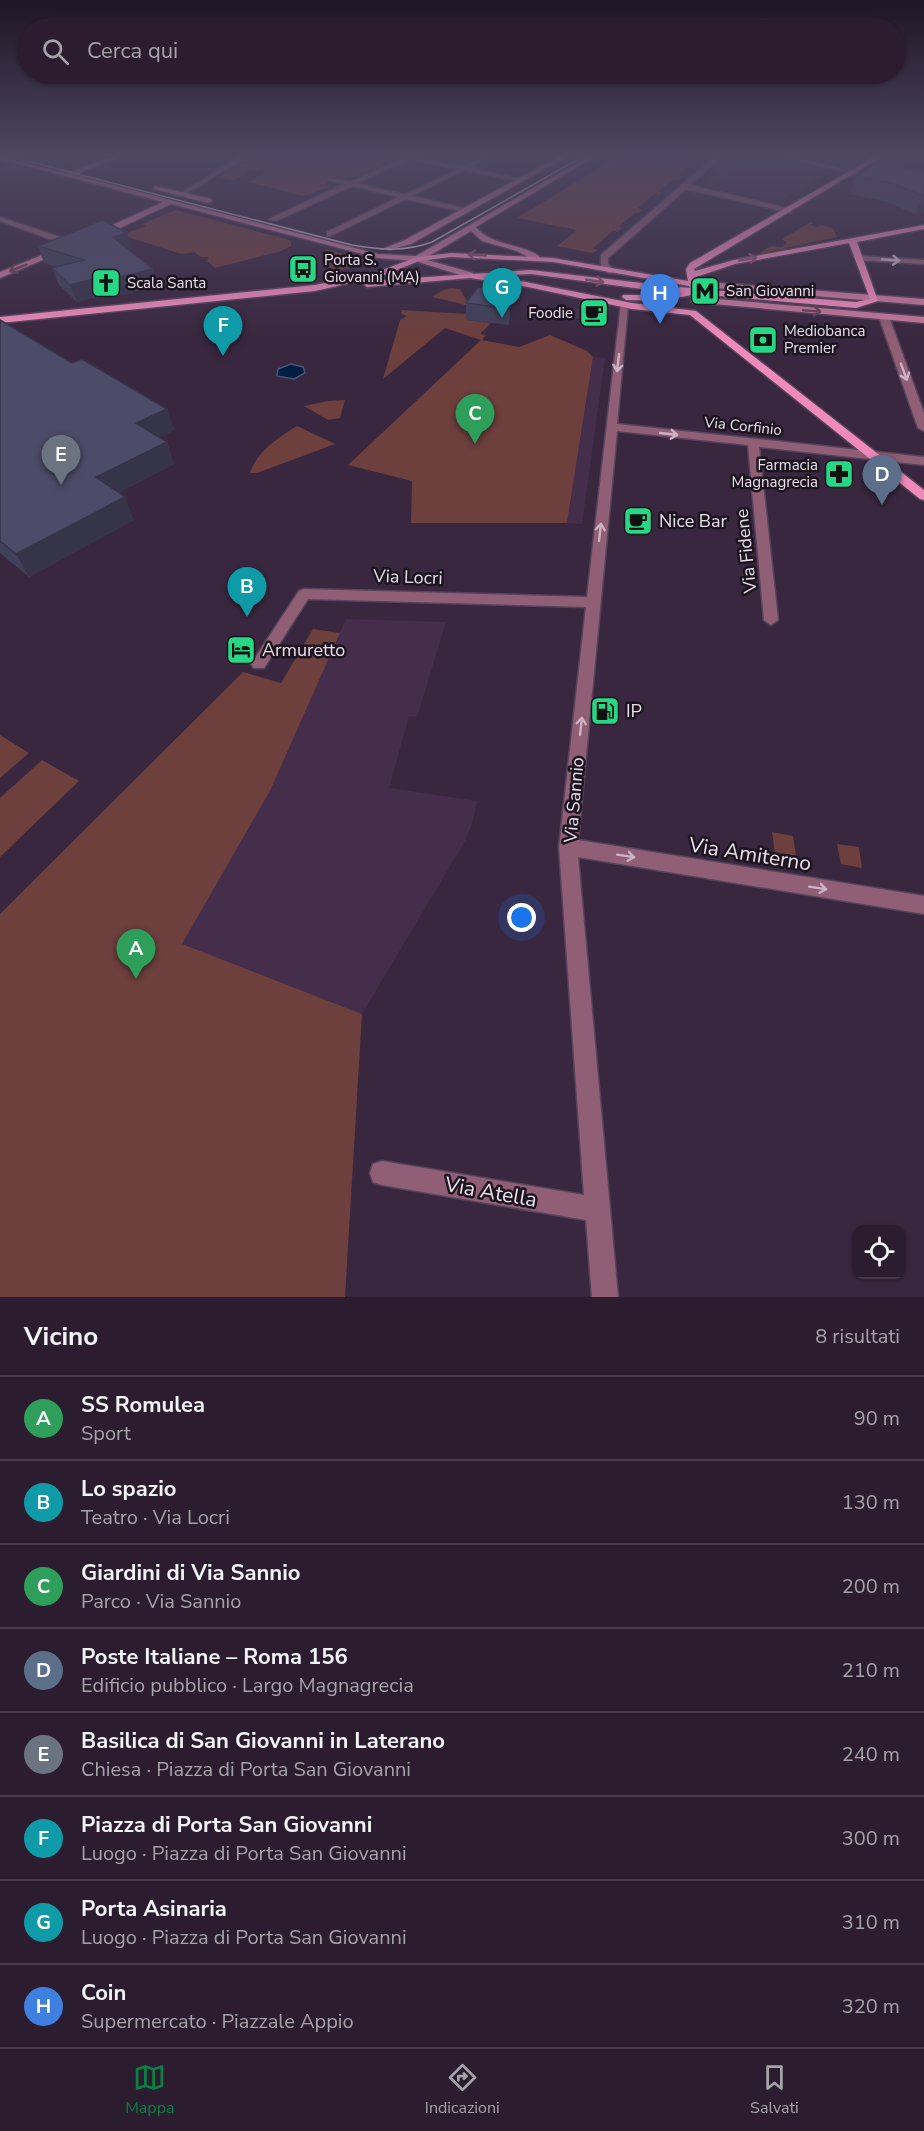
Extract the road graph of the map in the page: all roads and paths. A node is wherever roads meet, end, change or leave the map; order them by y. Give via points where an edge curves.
1 (136, 218) edge
2 (230, 218) edge
3 (268, 218) edge
4 (276, 218) edge
5 (358, 218) edge
6 (453, 218) edge
7 (488, 218) edge
8 (648, 218) edge
9 (778, 218) edge
10 (0, 219) edge
11 (273, 219) junction
12 (291, 223) dead end
13 (472, 227) junction
14 (924, 227) edge
15 (326, 232) joint
16 (345, 237) dead end
17 (852, 240) junction
18 (83, 242) junction
19 (536, 258) junction
20 (859, 258) junction
21 (417, 259) junction
22 (924, 262) edge
23 (611, 271) junction
24 (0, 275) edge
25 (470, 275) junction
26 (335, 284) junction
27 (694, 288) junction
28 (582, 296) junction
29 (874, 298) junction
30 (924, 302) edge
31 (624, 305) junction
32 (693, 314) junction
33 (884, 317) junction
34 (0, 318) edge
35 (924, 320) edge
36 (611, 428) junction
37 (924, 428) edge
38 (753, 442) junction
39 (872, 455) junction
40 (924, 461) edge
41 (924, 496) edge
42 (594, 602) junction
43 (771, 621) dead end
44 (259, 664) dead end
45 (568, 847) junction
46 (924, 905) edge
47 (382, 1173) dead end
48 (599, 1210) junction
49 (605, 1297) edge

1 - 18 main road
2 - 21 main road via 378,255
3 - 11 main road
4 - 11 street
5 - 15 street
6 - 21 main road via 408,242 385,247
7 - 13 main road
8 - 23 street via 604,257 604,265
9 - 27 main road via 697,263 690,269
10 - 18 street
11 - 12 main road
13 - 19 main road via 482,238 525,250
13 - 21 main road
14 - 17 main road
15 - 16 main road
17 - 20 main road
27 -> 17 main road via 734,262
18 -> 24 main road
19 -> 21 main road via 455,255
19 - 23 main road
19 - 23 main road via 570,269
19 - 23 main road via 576,257
20 -> 22 street
20 - 29 main road
21 - 25 main road
21 - 26 main road via 384,273
23 - 27 main road
25 - 26 main road
25 -> 27 main road via 536,272 599,282
25 - 28 main road
25 - 28 main road via 547,295
26 - 34 main road
27 - 28 main road via 656,299
27 - 29 main road via 856,305 871,303
27 - 32 main road
27 -> 33 main road via 733,304
28 - 31 main road
29 - 30 main road
31 - 32 main road
31 -> 36 street, Via Sannio
32 - 39 main road
33 - 35 main road
33 -> 37 street
36 -> 38 street, Via Corfinio
42 -> 36 street, Via Sannio
38 - 39 street, Via Corfinio
38 - 43 street, Via Fidene
39 - 40 street, Via Corfinio
39 - 41 main road
42 - 44 street, Via Locri via 304,594
45 -> 42 street, Via Sannio
45 -> 46 street, Via Amiterno
45 - 48 street, Via Sannio
47 - 48 street, Via Atella
48 - 49 street, Via Sannio

